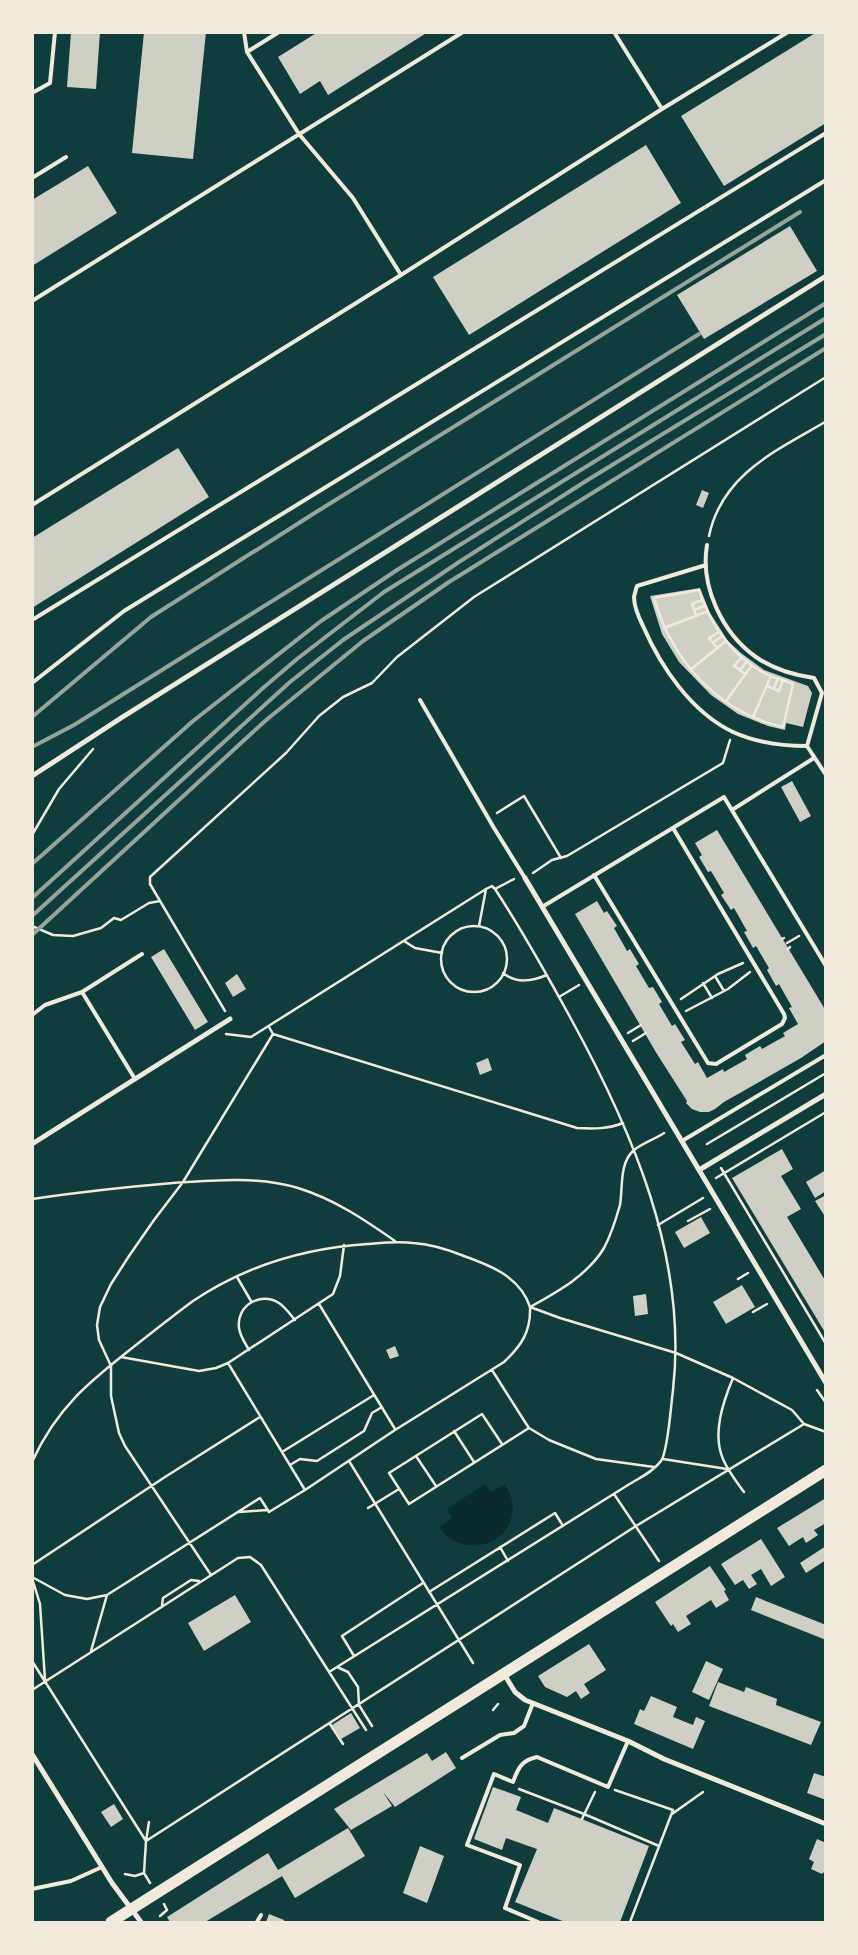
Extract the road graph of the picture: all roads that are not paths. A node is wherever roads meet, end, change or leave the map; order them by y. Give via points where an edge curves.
1 (55, 32) edge
2 (244, 32) edge
3 (279, 32) edge
4 (463, 32) edge
5 (614, 32) edge
6 (788, 32) edge
7 (247, 52) junction
8 (32, 93) edge
9 (662, 109) junction
10 (826, 133) edge
11 (299, 134) junction
12 (66, 157) dead end
13 (32, 178) edge
14 (826, 180) edge
15 (402, 275) junction
16 (826, 276) edge
17 (32, 300) edge
18 (32, 505) edge
19 (707, 545) road end
20 (706, 564) junction
21 (32, 620) edge
22 (32, 683) edge
23 (420, 700) dead end
24 (807, 746) junction
25 (814, 758) junction
26 (826, 775) edge
27 (32, 776) edge
28 (732, 810) junction
29 (672, 828) junction
30 (594, 875) junction
31 (525, 878) joint
32 (542, 907) junction
33 (142, 954) dead end
34 (826, 966) edge
35 (82, 992) junction
36 (32, 1015) edge
37 (230, 1019) road end
38 (826, 1055) edge
39 (135, 1079) junction
40 (826, 1094) edge
41 (682, 1142) junction
42 (32, 1144) edge
43 (699, 1170) junction
44 (826, 1383) edge
45 (826, 1470) edge
46 (504, 1674) junction
47 (533, 1703) junction
48 (628, 1741) junction
49 (32, 1754) edge
50 (462, 1758) dead end
51 (826, 1824) edge
52 (102, 1866) junction
53 (32, 1889) edge
54 (132, 1910) junction
55 (261, 1915) dead end
56 (112, 1922) edge
57 (141, 1922) edge
58 (257, 1922) edge
59 (538, 1922) edge

1 - 8 lane via 50,83
2 - 7 lane
3 - 7 lane
4 - 11 lane
5 - 9 lane
6 - 9 lane
7 - 11 lane
9 - 15 lane
10 - 21 lane
11 - 15 lane via 352,198
11 - 17 lane
12 - 13 lane
14 - 22 lane via 124,611
15 - 18 lane
16 - 27 street
19 - 20 lane
20 - 24 lane via 717,610 738,640 768,665 814,678 822,693
20 - 24 lane via 637,586 634,598 652,647 678,684 710,717 733,732 767,744
23 - 31 lane
24 - 25 lane
25 - 26 lane
25 - 28 lane
28 - 29 lane via 724,797
28 - 34 lane
29 - 30 lane
29 - 30 lane via 784,1014 784,1022 716,1064 708,1063
30 - 32 lane
31 - 32 street
32 - 41 street
33 - 35 lane
35 - 36 lane via 45,1005
35 - 39 lane
37 - 39 street
38 - 41 lane
39 - 42 street
40 - 43 street
41 - 43 street
43 - 44 street
45 - 46 main road
46 - 47 street via 519,1696
46 - 54 main road
47 - 48 street
47 - 50 lane via 524,1726 514,1733 500,1735
48 - 51 street via 664,1759
48 - 59 lane via 608,1787 537,1757 528,1759 517,1768 513,1782 494,1774 467,1845 520,1866 505,1908
49 - 52 street
52 - 53 lane via 71,1881
52 - 54 street
54 - 56 main road
54 - 57 street
55 - 58 lane

